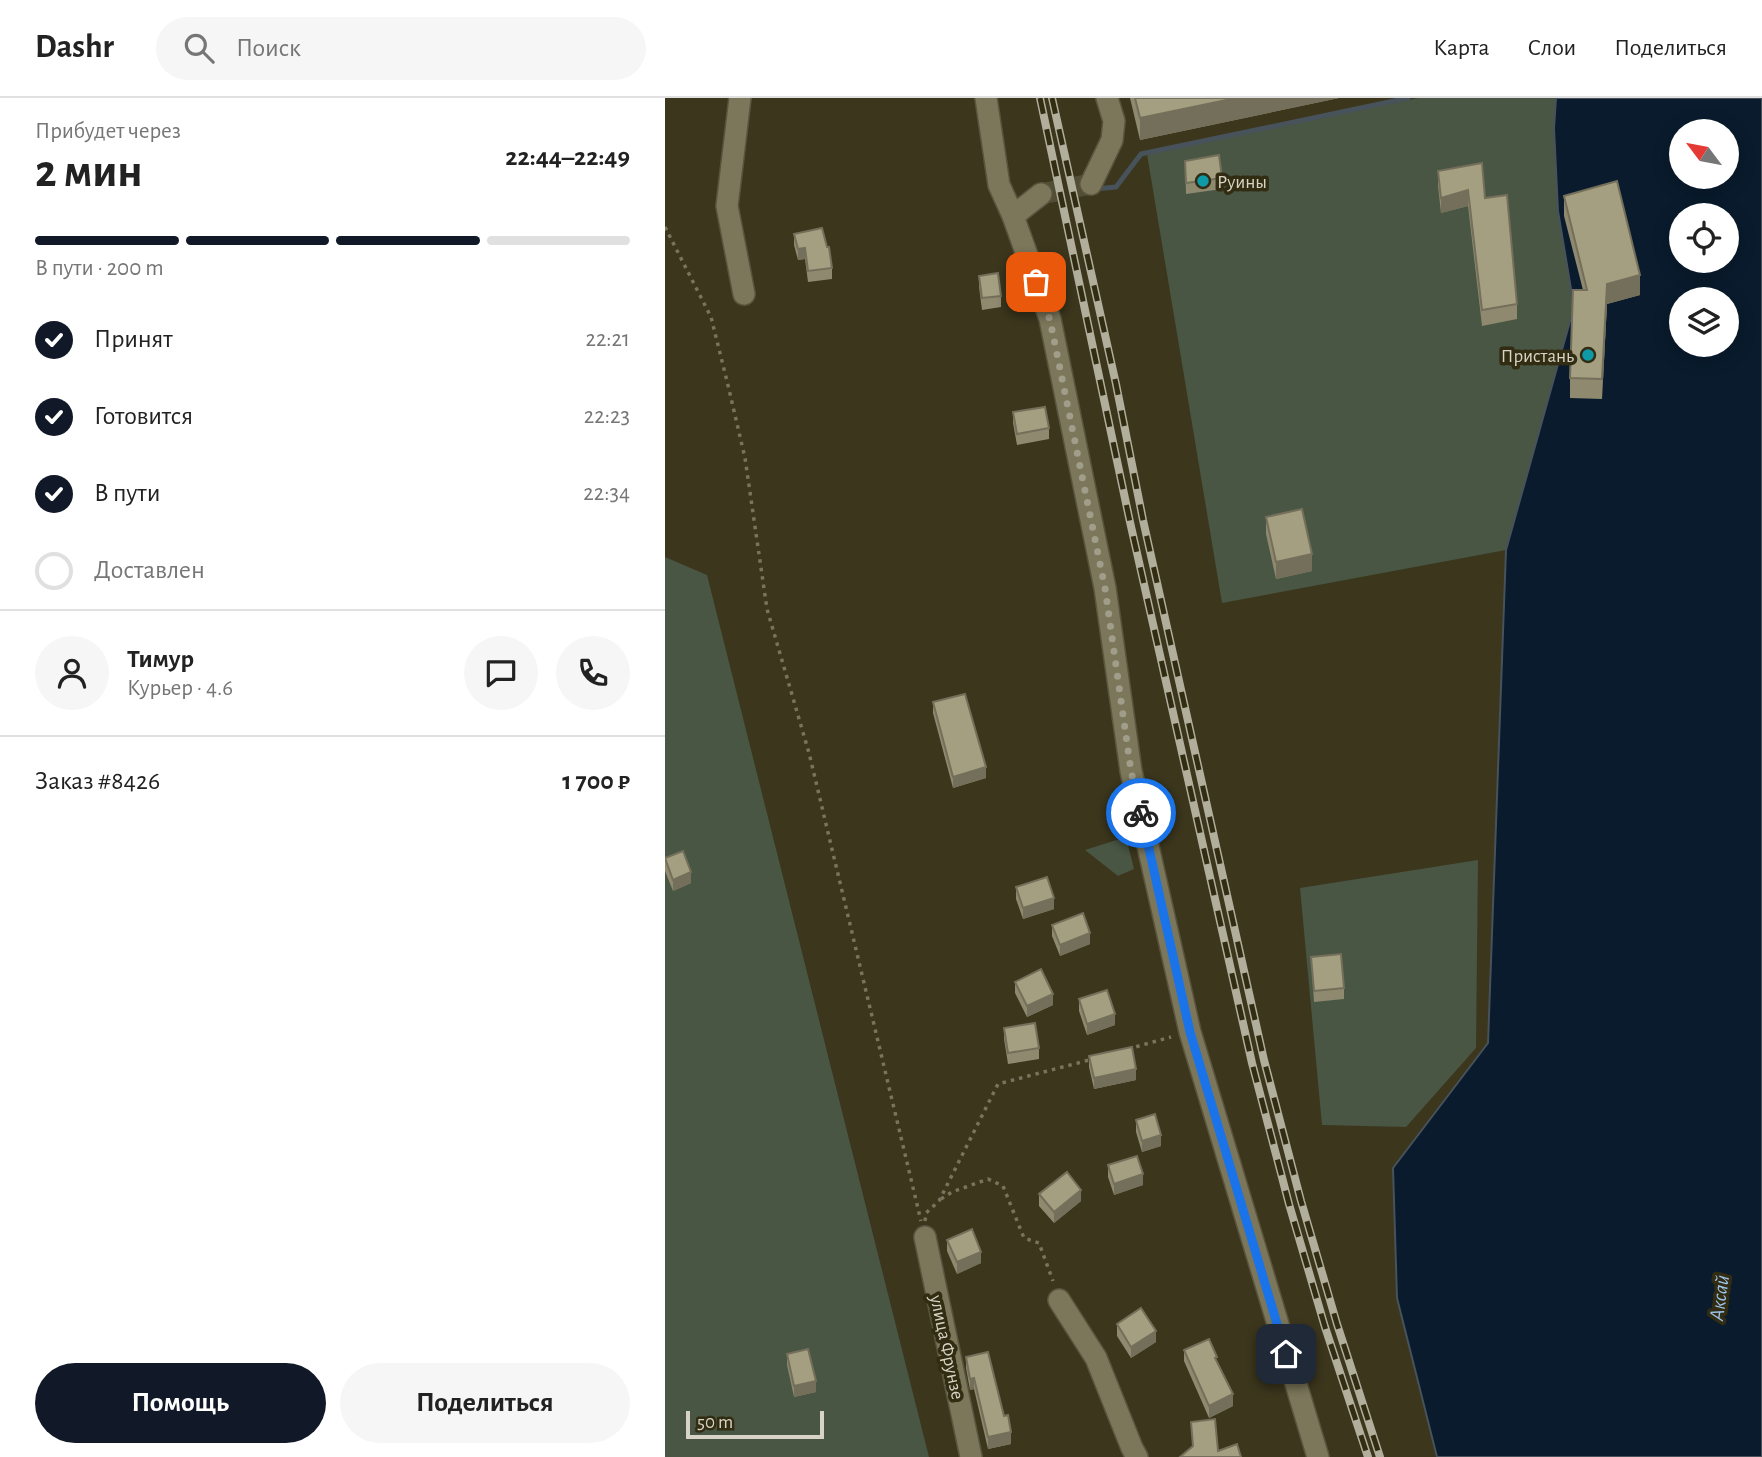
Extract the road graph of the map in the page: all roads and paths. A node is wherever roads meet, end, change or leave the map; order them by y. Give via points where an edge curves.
1 (740, 98) edge
2 (986, 98) edge
3 (1107, 98) edge
4 (1091, 184) dead end
5 (1041, 194) tunnel mouth
6 (1013, 216) junction
7 (665, 227) edge
8 (744, 294) dead end
9 (1190, 1032) junction
10 (1124, 1051) edge
11 (1098, 1058) edge
12 (939, 1201) junction
13 (925, 1237) junction
14 (1059, 1300) joint
15 (971, 1457) edge
16 (1137, 1457) edge
17 (1318, 1457) edge

1 - 8 street via 727,206
2 - 6 street via 999,185
3 - 4 street via 1114,121 1112,139
5 - 6 street
6 - 9 street via 1050,320 1105,588 1131,771
7 - 13 path via 711,317 745,458 767,609 809,753
9 - 10 path
9 - 17 street
11 - 12 path via 998,1084
12 - 13 path via 926,1213
12 - 14 path via 988,1179 1003,1186 1024,1238 1039,1242
13 - 15 street, улица Фрунзе
14 - 16 street via 1096,1358

